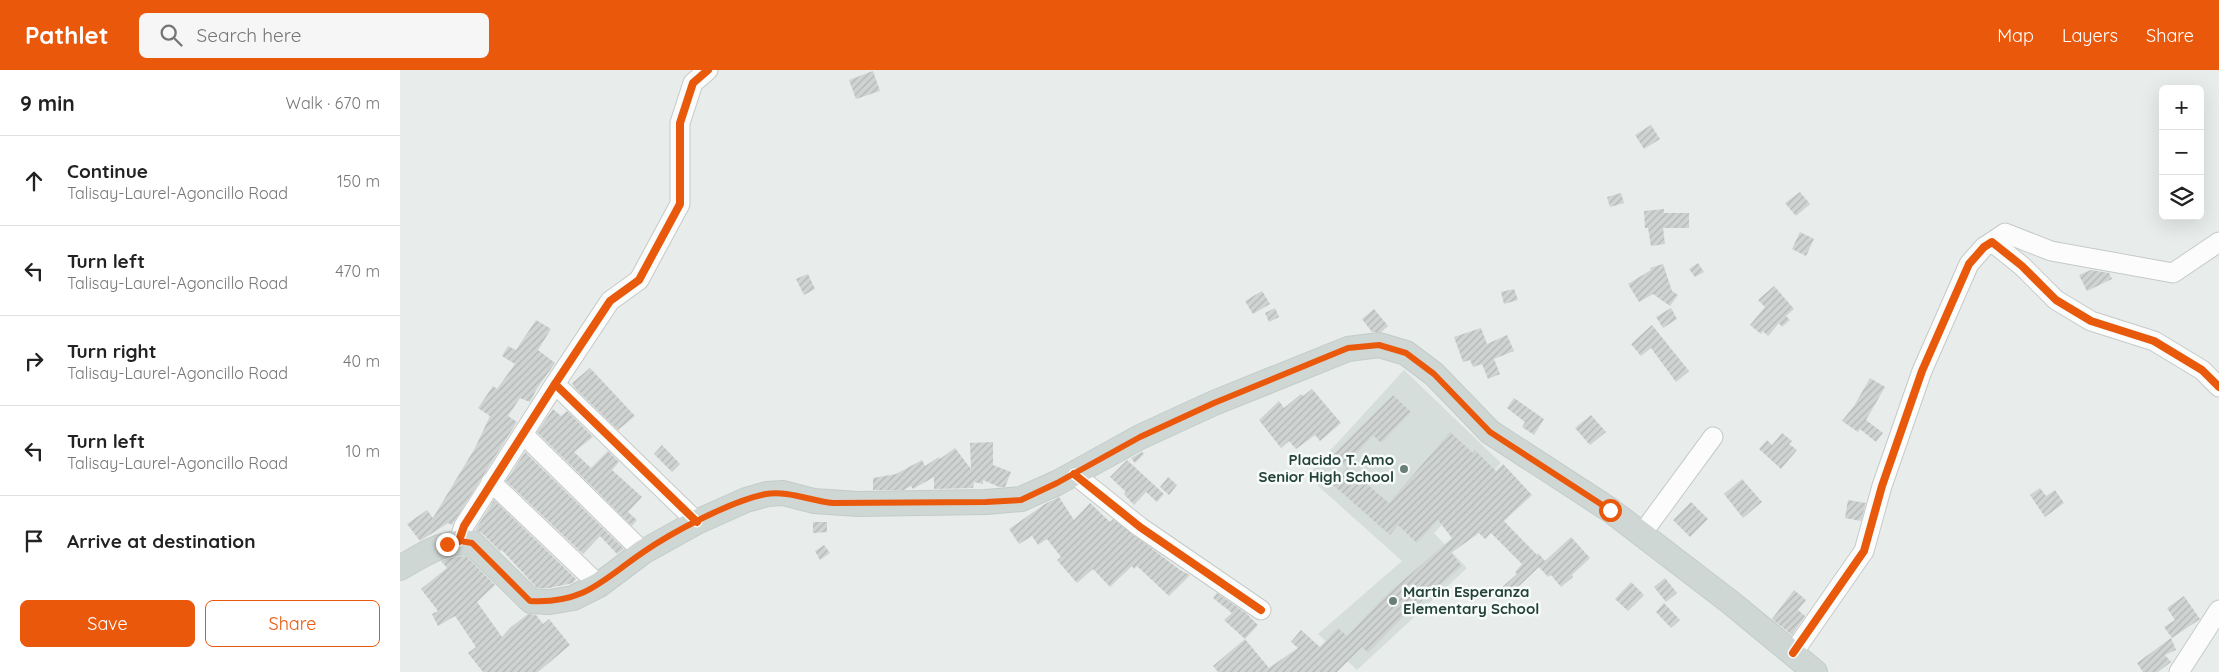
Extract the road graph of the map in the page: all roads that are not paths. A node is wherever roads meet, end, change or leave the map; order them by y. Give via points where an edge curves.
1 (708, 70) edge
2 (1992, 242) junction
3 (2219, 242) edge
4 (555, 384) junction
5 (2219, 387) edge
6 (522, 434) junction
7 (1713, 437) dead end
8 (1074, 474) junction
9 (491, 482) junction
10 (697, 522) junction
11 (1641, 535) junction
12 (460, 541) junction
13 (643, 552) junction
14 (400, 568) edge
15 (599, 585) junction
16 (1261, 610) dead end
17 (2219, 610) edge
18 (1793, 653) junction
19 (1815, 672) edge
20 (2179, 672) edge

1 - 4 street via 692,83 680,123 680,204 639,280 610,301
2 - 3 street via 2005,233 2051,251 2173,273
2 - 5 street via 2056,300 2091,321 2154,342 2202,370
2 - 18 street via 1969,264 1922,371 1882,486 1864,551
4 - 6 street
4 - 10 street
6 - 9 street
6 - 13 street
7 - 11 street
8 - 10 main road via 1021,500 842,503 814,501 783,493 767,494
8 - 11 main road via 1140,437 1214,403 1348,348 1379,345 1406,353 1434,374 1490,432 1610,510
8 - 16 street via 1140,527
9 - 12 street via 464,526
9 - 15 street
10 - 13 main road
11 - 18 main road
12 - 14 main road via 434,549
12 - 15 main road via 472,543 530,601 573,598
13 - 15 main road
17 - 20 street
18 - 19 main road

